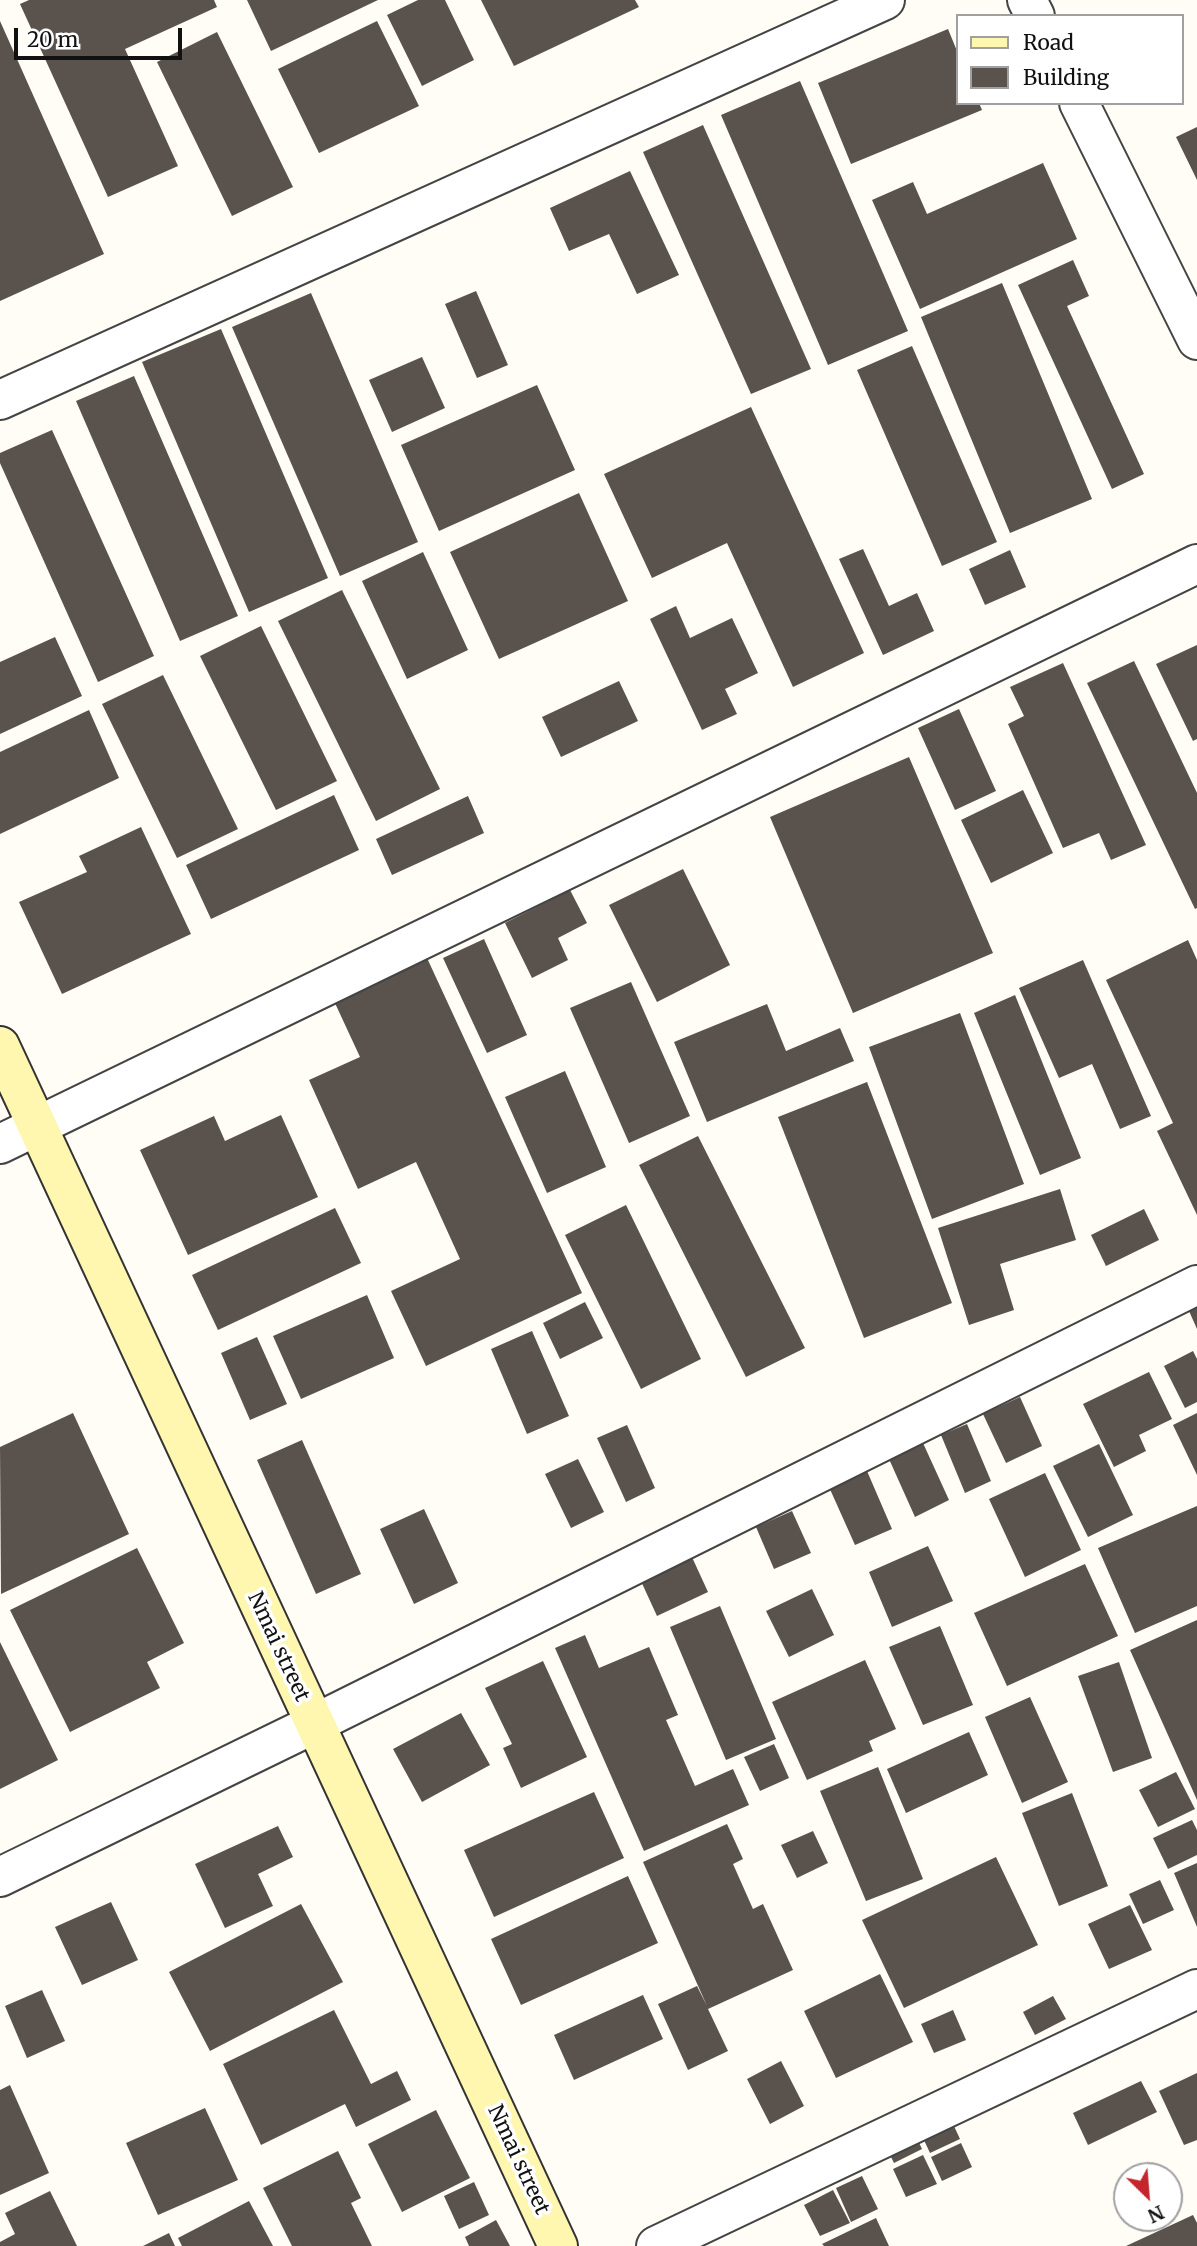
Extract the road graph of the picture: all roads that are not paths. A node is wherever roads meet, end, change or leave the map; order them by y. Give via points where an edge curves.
1 (885, 0) edge
2 (1080, 105) edge
3 (1197, 340) edge
4 (0, 401) edge
5 (1197, 564) edge
6 (0, 1046) edge
7 (38, 1126) junction
8 (0, 1143) edge
9 (1197, 1285) edge
10 (314, 1724) junction
11 (0, 1877) edge
12 (1197, 1989) edge
13 (558, 2246) edge
14 (656, 2246) edge

1 - 4 street
2 - 3 street
5 - 7 street
6 - 7 street, Nmai street
7 - 8 street
7 - 10 street, Nmai street
9 - 10 street
10 - 11 street
10 - 13 street, Nmai street
12 - 14 street

